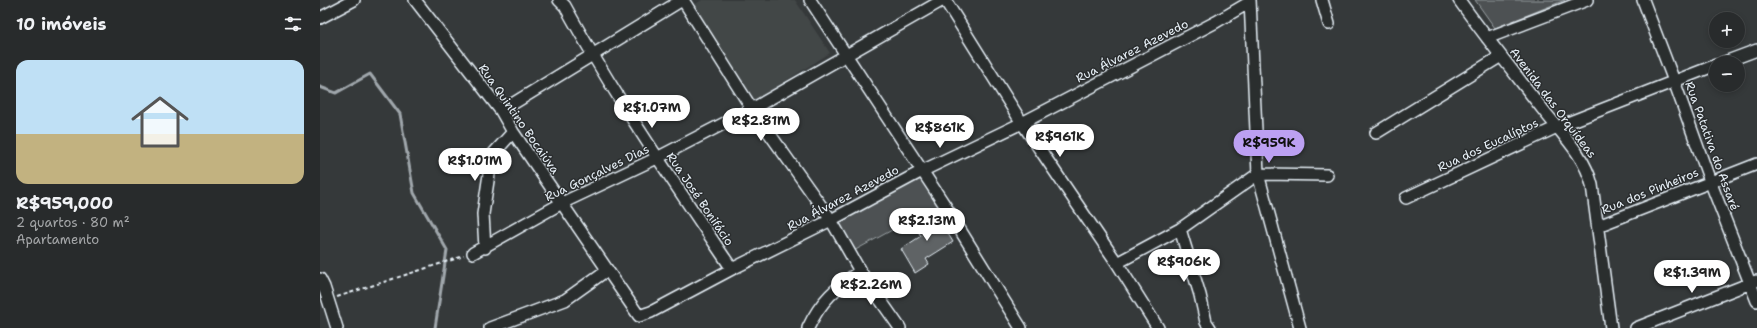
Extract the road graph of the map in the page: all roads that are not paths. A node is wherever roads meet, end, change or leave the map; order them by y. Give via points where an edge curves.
1 (354, 0) edge
2 (415, 0) edge
3 (683, 0) edge
4 (810, 0) edge
5 (944, 0) edge
6 (1322, 0) edge
7 (1459, 0) edge
8 (1587, 0) edge
9 (1643, 0) edge
10 (1250, 1) edge
11 (565, 2) edge
12 (320, 18) edge
13 (1329, 24) dead end
14 (1487, 38) junction
15 (1757, 50) edge
16 (592, 54) junction
17 (846, 54) junction
18 (1501, 56) junction
19 (1741, 56) edge
20 (1709, 68) edge
21 (1674, 80) junction
22 (752, 109) junction
23 (501, 111) junction
24 (1022, 123) junction
25 (1556, 127) junction
26 (513, 132) junction
27 (1376, 132) dead end
28 (657, 158) junction
29 (1757, 164) edge
30 (922, 171) junction
31 (1258, 174) junction
32 (1327, 175) dead end
33 (1710, 181) junction
34 (1406, 198) dead end
35 (562, 203) junction
36 (831, 220) junction
37 (1598, 226) junction
38 (1180, 229) junction
39 (485, 248) junction
40 (473, 253) road end
41 (1117, 263) junction
42 (732, 269) junction
43 (607, 270) junction
44 (860, 271) junction
45 (320, 278) edge
46 (1754, 282) edge
47 (1757, 301) edge
48 (639, 316) joint
49 (337, 328) edge
50 (490, 328) edge
51 (808, 328) edge
52 (900, 328) edge
53 (1021, 328) edge
54 (1158, 328) edge
55 (1210, 328) edge
56 (1300, 328) edge
57 (1611, 328) edge
58 (1636, 328) edge

1 - 12 street
2 - 23 street, Rua Quintino Bocaiúva
3 - 16 street
3 - 22 street
4 - 17 street
5 - 17 street, Rua Gonçalves Dias
5 - 24 street
6 - 13 street
7 - 14 street, Avenida das Orquídeas
8 - 14 street
9 - 21 street, Rua Patativa do Assaré
10 - 24 street, Rua Álvarez Azevedo via 1216,22
10 - 31 street
11 - 16 street, Rua José Bonifácio
14 - 18 street, Avenida das Orquídeas
15 - 19 street
16 - 23 street
16 - 28 street, Rua José Bonifácio
17 - 22 street, Rua Gonçalves Dias
17 - 30 street
18 - 25 street, Avenida das Orquídeas
18 - 27 street
20 - 21 street, Rua dos Eucalíptos
21 - 25 street, Rua dos Eucalíptos
21 - 33 street, Rua Patativa do Assaré
22 - 28 street, Rua Gonçalves Dias
22 - 36 street
23 - 26 street, Rua Quintino Bocaiúva
24 - 30 street, Rua Álvarez Azevedo
24 - 41 street
25 - 34 street, Rua dos Eucalíptos
25 - 37 street, Avenida das Orquídeas via 1588,169
26 - 35 street, Rua Quintino Bocaiúva
26 - 39 street via 494,153 491,161 483,214
28 - 35 street, Rua Gonçalves Dias
28 - 42 street, Rua José Bonifácio
29 - 33 street, Rua dos Pinheiros
30 - 36 street, Rua Álvarez Azevedo
30 - 53 street
31 - 32 street
31 - 38 street
31 - 56 street
33 - 37 street, Rua dos Pinheiros
33 - 46 street, Rua Patativa do Assaré
35 - 39 street, Rua Gonçalves Dias
35 - 43 street, Rua Quintino Bocaiúva
36 - 42 street, Rua Álvarez Azevedo
36 - 44 street
37 - 57 street, Avenida das Orquídeas
38 - 41 street
38 - 55 street via 1206,322
39 - 40 street, Rua Gonçalves Dias
41 - 54 street
42 - 48 street, Rua Álvarez Azevedo
43 - 48 street, Rua Quintino Bocaiúva
43 - 50 street via 565,300
44 - 51 street via 835,288
44 - 52 street
45 - 49 street
46 - 47 street, Rua Patativa do Assaré
46 - 58 street

